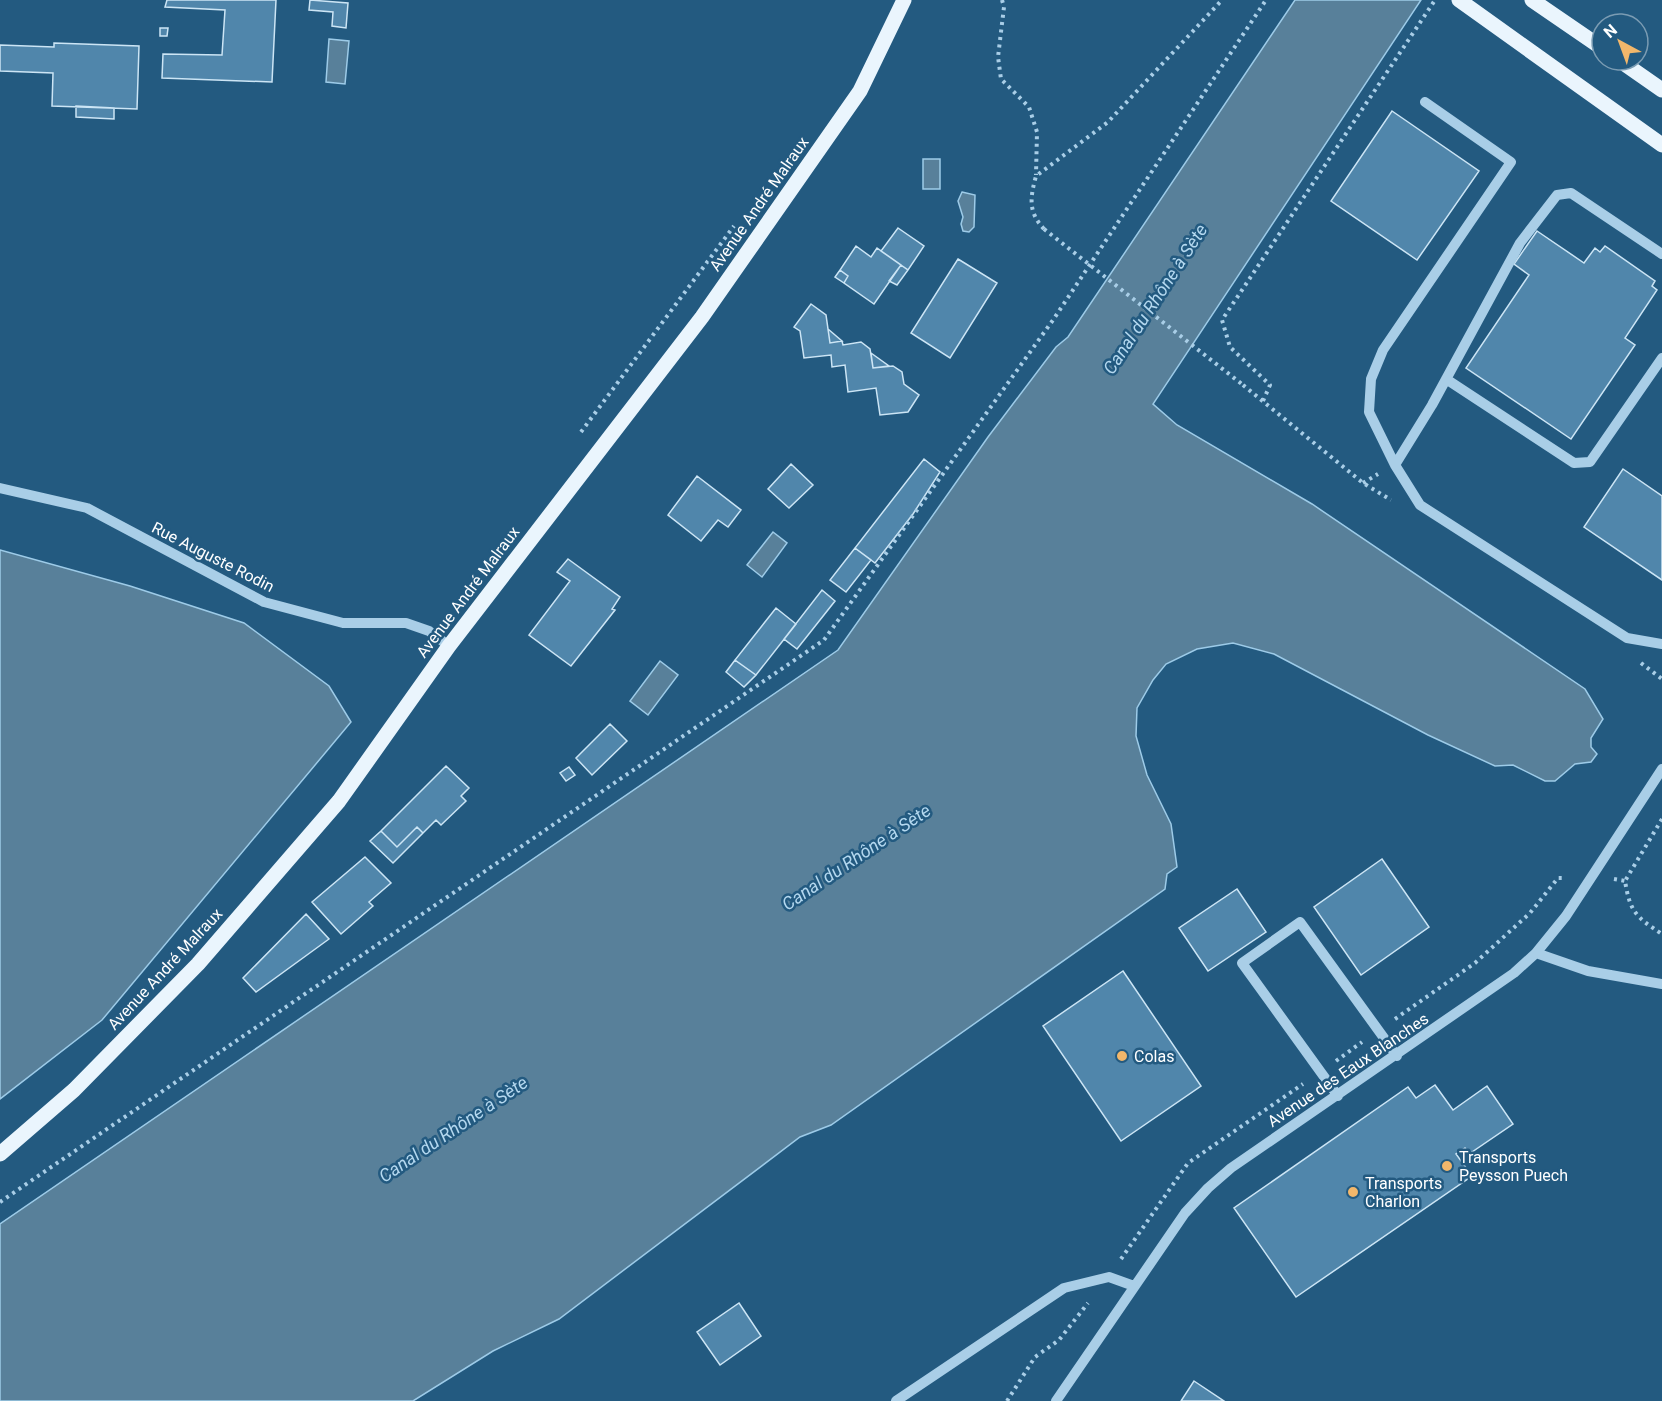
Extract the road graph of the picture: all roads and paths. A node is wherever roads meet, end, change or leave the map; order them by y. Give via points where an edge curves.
1 (1002, 0) edge
2 (1222, 0) edge
3 (1266, 0) edge
4 (1435, 0) edge
5 (1532, 0) edge
6 (902, 1) edge
7 (1464, 3) edge
8 (1590, 40) edge
9 (1636, 72) edge
10 (1662, 90) edge
11 (1425, 102) dead end
12 (1647, 135) junction
13 (1662, 145) edge
14 (1662, 150) edge
15 (1036, 176) junction
16 (735, 225) dead end
17 (1662, 254) edge
18 (1662, 358) edge
19 (1446, 379) junction
20 (1243, 385) dead end
21 (1263, 401) dead end
22 (573, 442) dead end
23 (1395, 465) junction
24 (0, 488) edge
25 (1662, 644) edge
26 (448, 646) junction
27 (1662, 769) edge
28 (1662, 819) edge
29 (1662, 934) edge
30 (1536, 953) junction
31 (1662, 984) edge
32 (1397, 1056) junction
33 (1338, 1096) junction
34 (0, 1154) edge
35 (0, 1202) edge
36 (1134, 1286) junction
37 (896, 1401) edge
38 (1056, 1401) edge

1 - 15 path via 998,57 1001,79 1029,107 1037,132
2 - 15 path via 1107,122
3 - 35 path via 1053,320 824,640
4 - 21 path via 1222,320 1230,347 1270,385
5 - 8 main road
6 - 26 main road, Avenue André Malraux via 860,91 702,317
7 - 12 main road
9 - 10 main road
11 - 23 street via 1511,162 1383,350 1371,379 1369,412
12 - 13 main road
12 - 14 street
15 - 20 path, bridge via 1030,199 1033,217 1044,230
16 - 22 path
17 - 19 street via 1571,193 1557,195 1520,243
18 - 19 street via 1590,462 1574,463
19 - 23 street
23 - 25 street via 1420,505 1627,638
24 - 26 street, Rue Auguste Rodin via 87,508 264,602 343,623 406,623 429,631
26 - 34 main road, Avenue André Malraux via 339,801 198,964 74,1090
27 - 30 street, Avenue des Eaux Blanches via 1566,916
28 - 29 path via 1625,881 1629,905
30 - 31 street via 1588,971
30 - 32 street, Avenue des Eaux Blanches
32 - 33 street, Avenue des Eaux Blanches
32 - 33 street via 1300,922 1242,963
33 - 36 street, Avenue des Eaux Blanches via 1231,1168 1208,1188 1185,1213
36 - 37 street via 1108,1277 1064,1287
36 - 38 street, Avenue des Eaux Blanches

